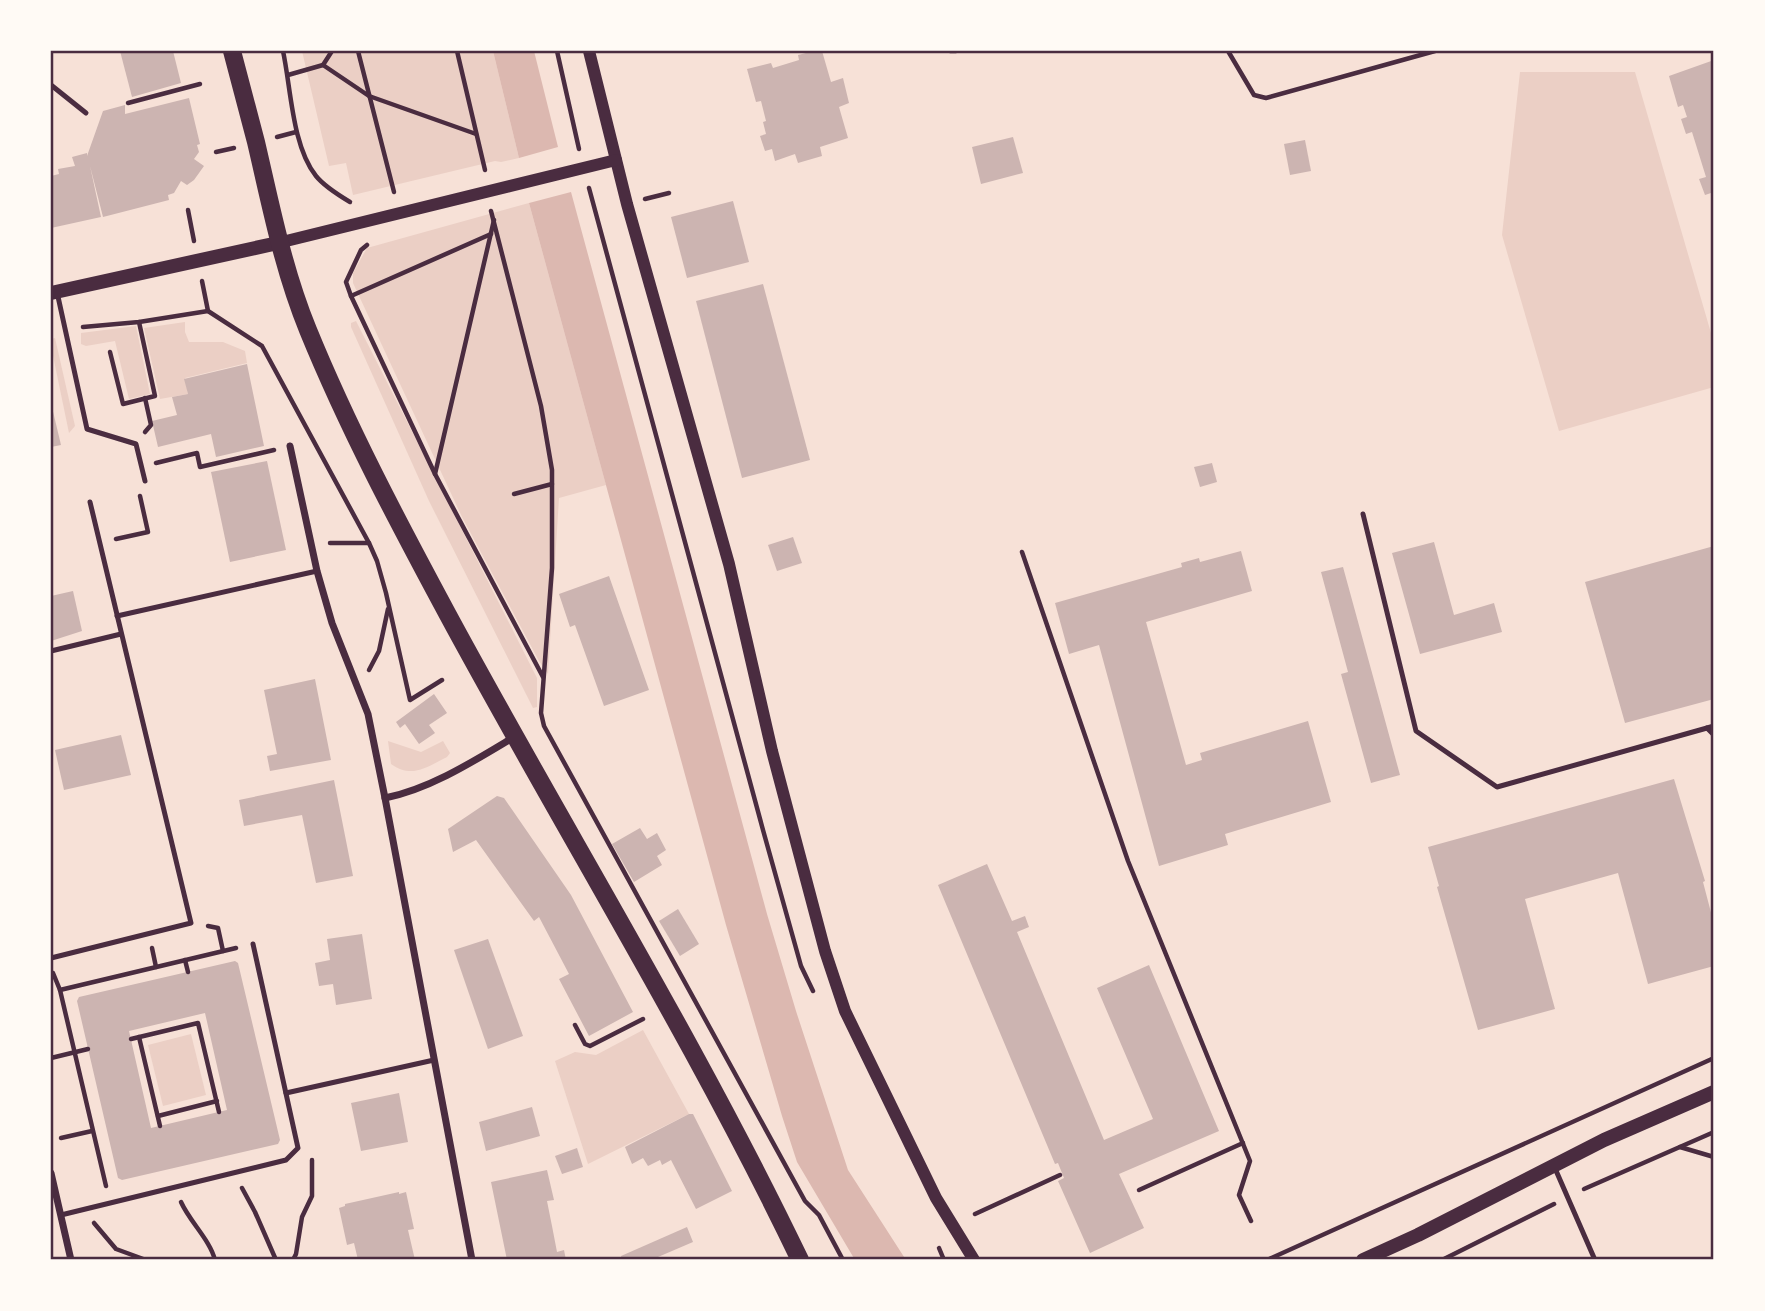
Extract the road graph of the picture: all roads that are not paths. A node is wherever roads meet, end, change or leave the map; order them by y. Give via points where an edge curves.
1 (232, 51) edge
2 (589, 51) edge
3 (51, 85) edge
4 (86, 113) dead end
5 (616, 160) junction
6 (278, 243) junction
7 (54, 293) edge
8 (290, 446) road end
9 (145, 481) road end
10 (90, 502) dead end
11 (1363, 514) dead end
12 (317, 570) junction
13 (117, 616) junction
14 (121, 634) junction
15 (51, 651) edge
16 (1714, 726) edge
17 (1707, 728) junction
18 (1714, 735) edge
19 (514, 737) junction
20 (385, 798) junction
21 (253, 944) road end
22 (51, 958) edge
23 (434, 1060) junction
24 (1714, 1092) edge
25 (286, 1093) junction
26 (1554, 1166) junction
27 (51, 1173) edge
28 (61, 1215) junction
29 (71, 1260) edge
30 (472, 1260) edge
31 (800, 1260) edge
32 (974, 1260) edge
33 (1363, 1260) edge
34 (1595, 1260) edge

1 - 6 main road
2 - 5 street
3 - 4 lane
5 - 6 street
5 - 32 street via 729,564 825,951 845,1011 936,1198
6 - 7 main road
6 - 19 main road via 307,328 379,484
7 - 9 lane via 87,429 136,444
8 - 12 street
10 - 13 lane
11 - 17 lane via 1416,731 1497,787
12 - 13 lane
12 - 20 street via 332,623 368,714
13 - 14 lane
14 - 15 lane
14 - 22 lane via 191,923
16 - 17 lane
17 - 18 lane
19 - 20 street via 408,794
19 - 31 main road via 747,1152
20 - 23 street
21 - 25 lane
23 - 25 lane
23 - 30 street
24 - 26 main road
25 - 28 lane via 298,1148 286,1160
26 - 33 main road
26 - 34 lane
27 - 28 street
28 - 29 street

